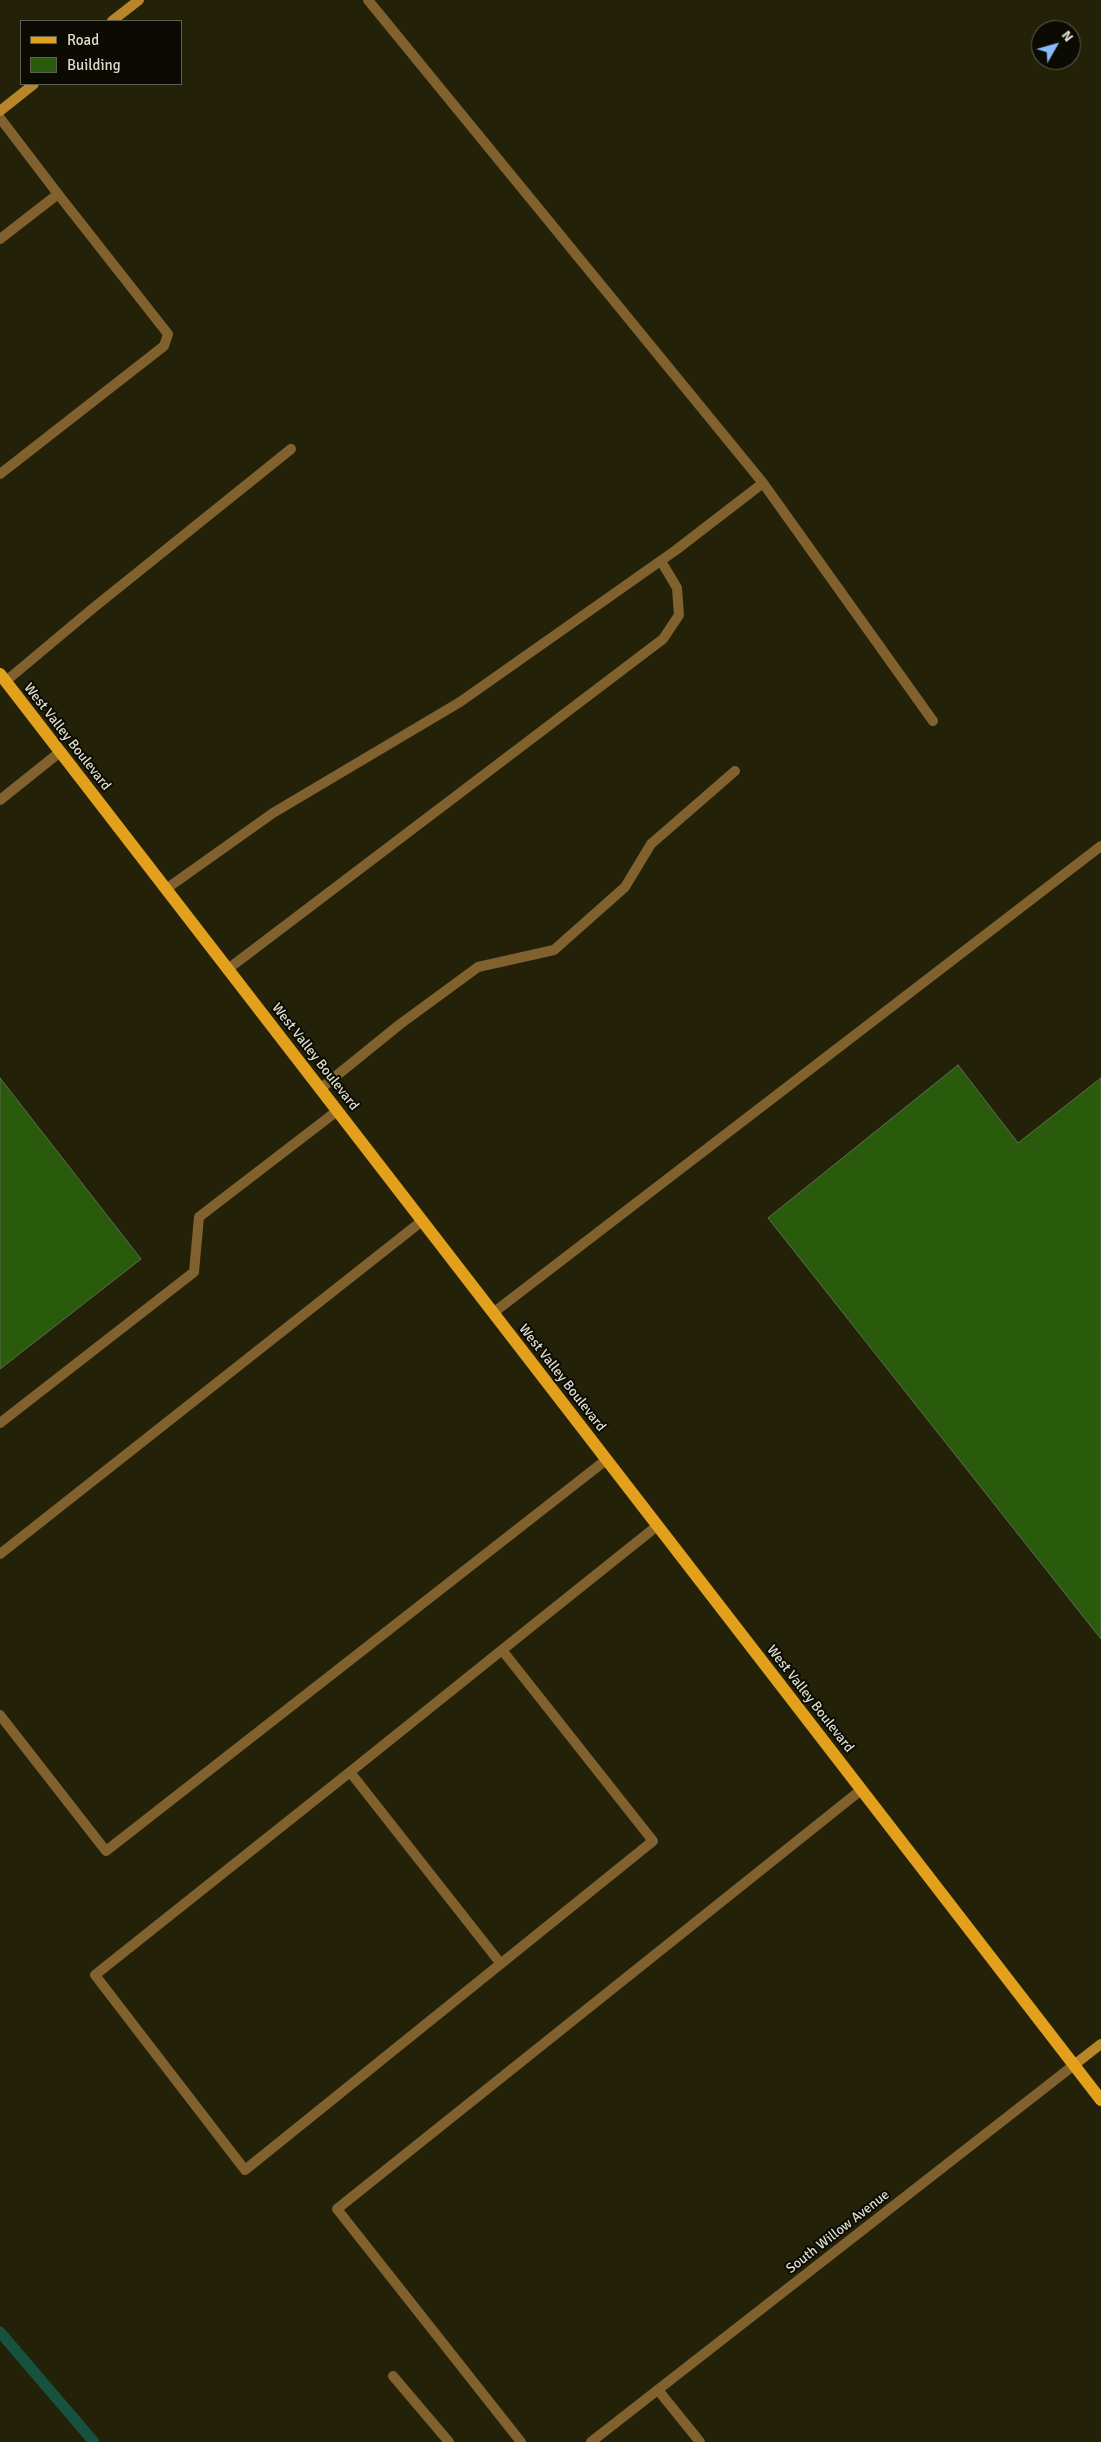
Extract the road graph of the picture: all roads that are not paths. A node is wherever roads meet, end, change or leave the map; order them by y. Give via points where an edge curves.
1 (139, 0) edge
2 (368, 0) edge
3 (113, 20) edge
4 (33, 85) edge
5 (0, 110) edge
6 (0, 118) edge
7 (58, 194) junction
8 (0, 239) edge
9 (291, 450) dead end
10 (0, 474) edge
11 (763, 483) junction
12 (661, 561) junction
13 (3, 678) edge
14 (933, 721) dead end
15 (60, 752) junction
16 (735, 770) dead end
17 (0, 800) edge
18 (1101, 846) edge
19 (166, 889) junction
20 (228, 969) junction
21 (320, 1089) junction
22 (337, 1111) junction
23 (422, 1221) junction
24 (493, 1312) junction
25 (0, 1423) edge
26 (606, 1460) junction
27 (658, 1526) junction
28 (0, 1554) edge
29 (502, 1650) junction
30 (0, 1715) edge
31 (350, 1772) junction
32 (861, 1790) junction
33 (501, 1964) junction
34 (1101, 2044) edge
35 (1074, 2065) junction
36 (1101, 2100) edge
37 (393, 2376) dead end
38 (658, 2390) junction
39 (449, 2442) edge
40 (521, 2442) edge
41 (591, 2442) edge
42 (700, 2442) edge

1 - 3 street
2 - 11 street
4 - 5 street
6 - 7 street
7 - 8 street
7 - 10 street via 168,334 164,346
9 - 13 street
11 - 12 street
11 - 14 street
12 - 19 street via 460,702 273,812
12 - 20 street via 677,588 679,616 663,639
13 - 15 main road, West Valley Boulevard
15 - 17 street
15 - 19 main road, West Valley Boulevard
16 - 21 street via 651,844 624,887 554,950 478,967
18 - 24 street
19 - 20 main road, West Valley Boulevard
20 - 21 main road, West Valley Boulevard
21 - 22 main road, West Valley Boulevard
22 - 23 main road, West Valley Boulevard
22 - 25 street via 199,1217 194,1272
23 - 24 main road, West Valley Boulevard
23 - 28 street
24 - 26 main road, West Valley Boulevard
26 - 27 main road, West Valley Boulevard
26 - 30 street via 106,1851
27 - 29 street
27 - 32 main road, West Valley Boulevard
29 - 31 street
29 - 33 street via 653,1841
31 - 33 street
31 - 33 street via 95,1975 245,2170
32 - 35 main road, West Valley Boulevard
32 - 40 street via 337,2209
34 - 35 street, South Willow Avenue
35 - 36 main road, West Valley Boulevard
35 - 38 street, South Willow Avenue
37 - 39 street
38 - 41 street, South Willow Avenue
38 - 42 street

